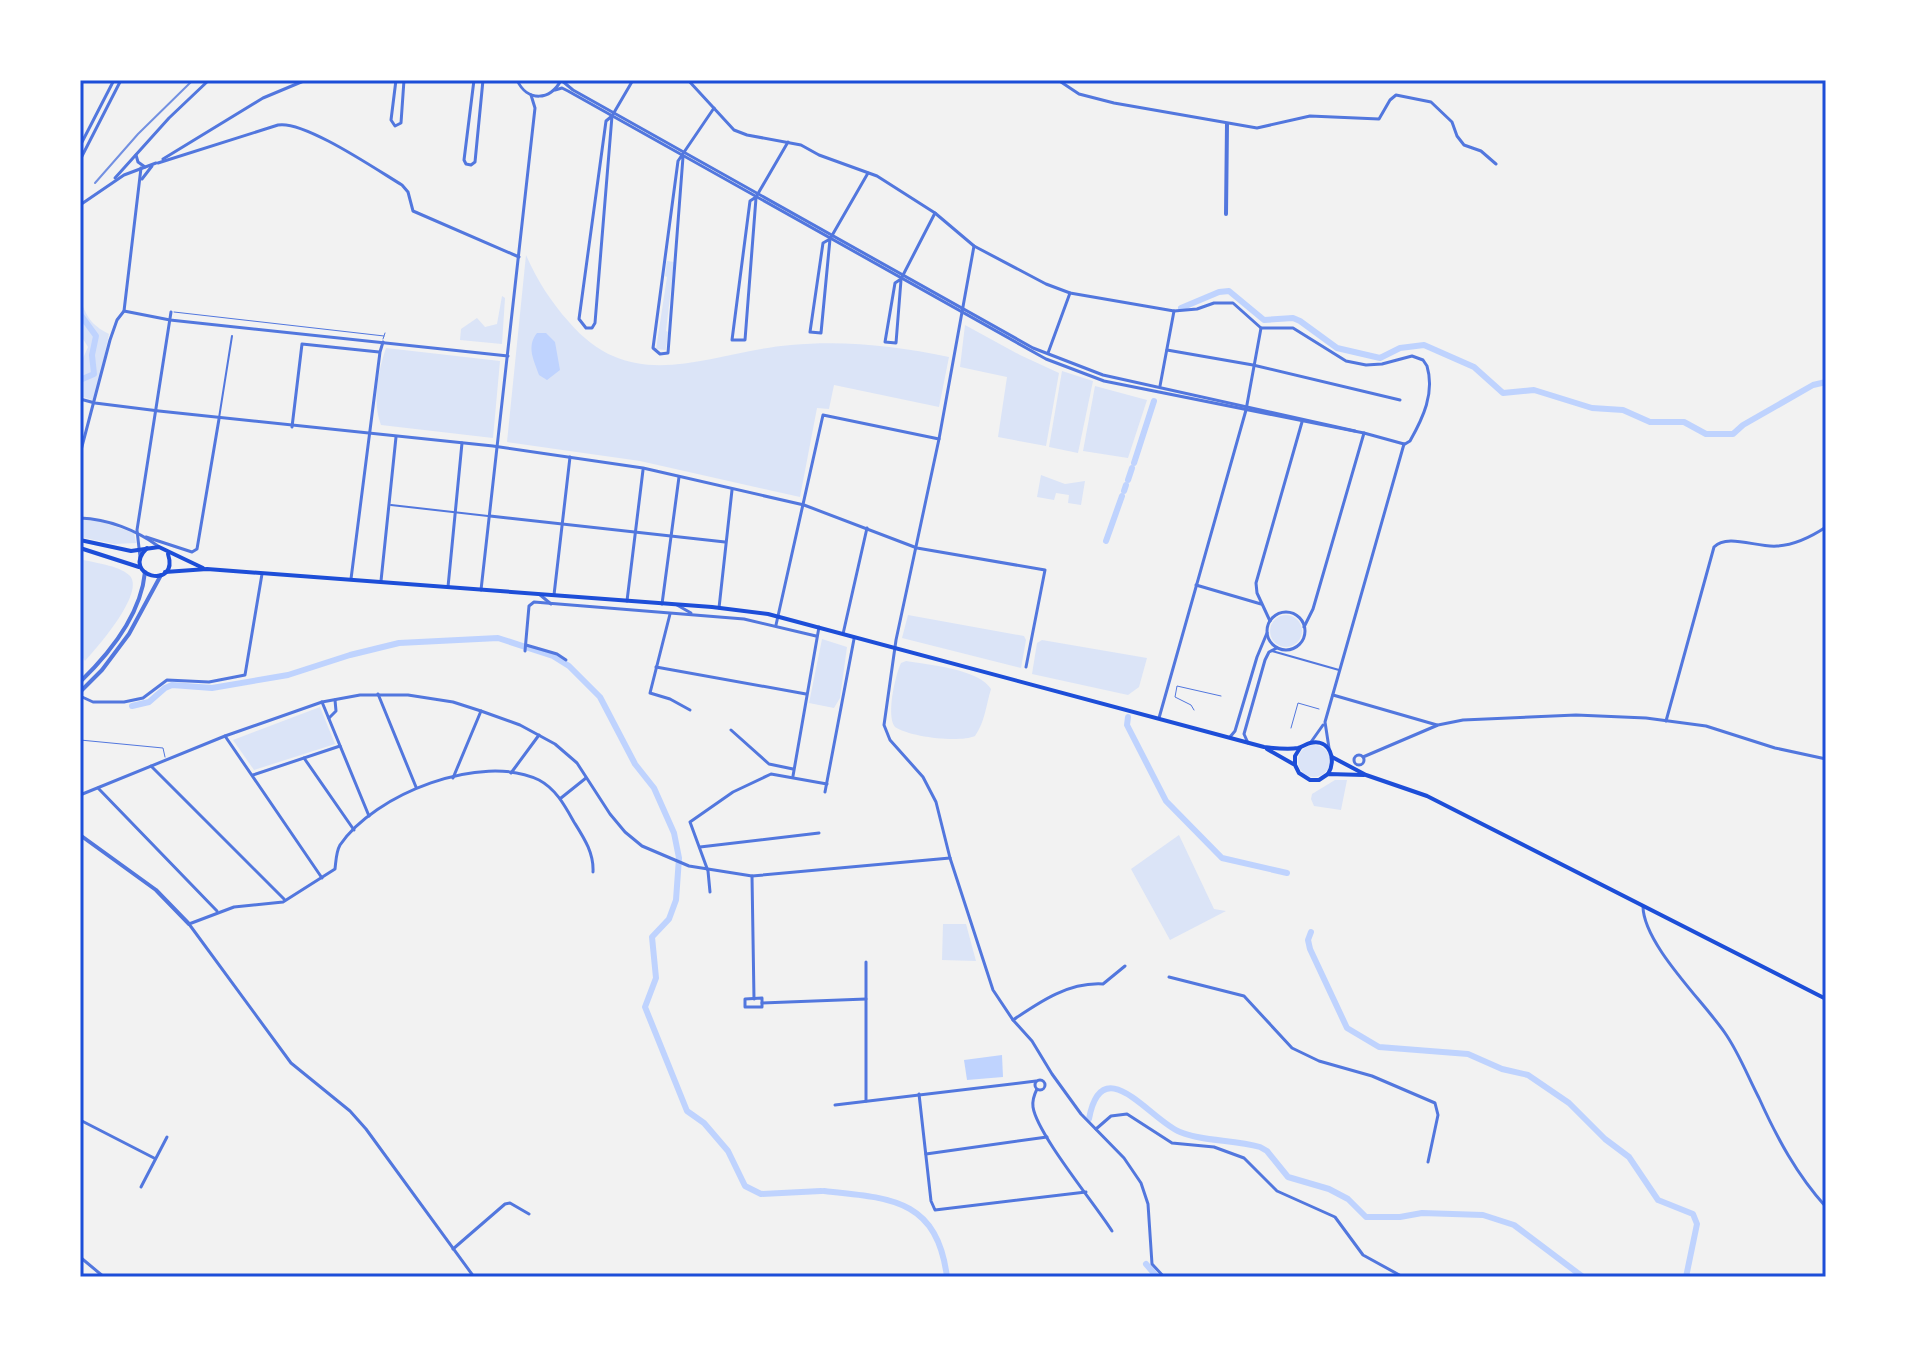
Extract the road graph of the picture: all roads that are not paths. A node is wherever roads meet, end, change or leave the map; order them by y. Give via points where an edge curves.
1 (114, 80) edge
2 (121, 80) edge
3 (209, 80) edge
4 (306, 80) edge
5 (396, 80) edge
6 (404, 80) edge
7 (474, 80) edge
8 (483, 80) edge
9 (515, 80) edge
10 (561, 80) edge
11 (633, 80) edge
12 (688, 80) edge
13 (1058, 80) edge
14 (555, 90) junction
15 (531, 95) junction
16 (545, 96) junction
17 (535, 108) junction
18 (714, 108) junction
19 (613, 114) junction
20 (1227, 124) junction
21 (788, 142) junction
22 (80, 146) edge
23 (136, 154) junction
24 (684, 154) junction
25 (80, 160) edge
26 (155, 164) junction
27 (1496, 164) dead end
28 (143, 168) junction
29 (131, 172) junction
30 (868, 173) junction
31 (111, 185) junction
32 (138, 190) junction
33 (757, 195) junction
34 (80, 205) edge
35 (935, 213) junction
36 (1226, 214) dead end
37 (593, 219) junction
38 (602, 220) junction
39 (830, 237) junction
40 (974, 246) junction
41 (666, 254) junction
42 (677, 255) junction
43 (519, 257) junction
44 (741, 275) junction
45 (752, 276) junction
46 (902, 277) junction
47 (1070, 293) junction
48 (124, 311) junction
49 (963, 311) junction
50 (1174, 311) junction
51 (171, 312) joint
52 (170, 320) junction
53 (1261, 328) junction
54 (232, 336) dead end
55 (384, 337) junction
56 (1167, 350) junction
57 (380, 352) junction
58 (508, 356) junction
59 (1046, 357) junction
60 (1253, 365) junction
61 (1159, 389) junction
62 (80, 399) edge
63 (1400, 400) dead end
64 (95, 403) junction
65 (1246, 408) junction
66 (155, 411) junction
67 (219, 419) junction
68 (1303, 420) junction
69 (292, 427) junction
70 (1364, 433) junction
71 (368, 435) junction
72 (396, 437) junction
73 (939, 439) junction
74 (462, 443) junction
75 (1404, 444) junction
76 (498, 447) junction
77 (80, 454) edge
78 (570, 457) junction
79 (643, 468) junction
80 (679, 477) junction
81 (732, 490) junction
82 (389, 505) junction
83 (804, 505) junction
84 (454, 513) junction
85 (490, 516) junction
86 (80, 518) edge
87 (563, 524) junction
88 (1826, 527) edge
89 (867, 528) junction
90 (635, 531) junction
91 (138, 533) junction
92 (671, 536) junction
93 (146, 537) junction
94 (80, 540) edge
95 (725, 542) junction
96 (150, 547) junction
97 (80, 548) edge
98 (917, 548) junction
99 (139, 549) junction
100 (163, 549) junction
101 (140, 560) junction
102 (207, 569) junction
103 (143, 570) junction
104 (163, 574) junction
105 (262, 574) junction
106 (351, 580) junction
107 (381, 582) junction
108 (1196, 585) junction
109 (448, 587) junction
110 (481, 590) junction
111 (539, 594) junction
112 (554, 595) junction
113 (627, 601) junction
114 (551, 604) junction
115 (662, 604) junction
116 (1261, 604) junction
117 (677, 605) junction
118 (719, 608) junction
119 (671, 613) junction
120 (694, 614) junction
121 (779, 617) junction
122 (1270, 621) junction
123 (776, 625) junction
124 (819, 627) junction
125 (1304, 627) junction
126 (1267, 632) junction
127 (843, 634) junction
128 (816, 636) junction
129 (854, 637) junction
130 (526, 645) junction
131 (895, 648) junction
132 (1278, 648) junction
133 (525, 651) dead end
134 (1271, 651) junction
135 (566, 660) dead end
136 (656, 667) junction
137 (1026, 667) dead end
138 (1340, 671) junction
139 (80, 682) edge
140 (1248, 689) junction
141 (1256, 690) junction
142 (378, 693) junction
143 (80, 694) edge
144 (806, 694) junction
145 (1333, 695) junction
146 (1221, 696) dead end
147 (1255, 696) junction
148 (335, 700) junction
149 (322, 702) junction
150 (1319, 709) dead end
151 (690, 710) dead end
152 (1194, 710) dead end
153 (481, 711) junction
154 (329, 718) junction
155 (1159, 718) junction
156 (1423, 721) junction
157 (1666, 721) junction
158 (1325, 722) junction
159 (1438, 725) junction
160 (1291, 728) dead end
161 (731, 730) dead end
162 (1425, 731) junction
163 (539, 735) junction
164 (225, 736) junction
165 (1230, 737) junction
166 (80, 740) edge
167 (1311, 742) junction
168 (1248, 743) junction
169 (340, 746) junction
170 (1264, 747) junction
171 (1300, 748) junction
172 (1329, 750) junction
173 (1332, 757) junction
174 (1363, 757) dead end
175 (304, 758) junction
176 (1826, 759) edge
177 (166, 760) junction
178 (1295, 765) junction
179 (151, 766) junction
180 (793, 769) junction
181 (511, 773) junction
182 (1328, 774) junction
183 (252, 775) junction
184 (1366, 775) junction
185 (793, 776) junction
186 (587, 777) junction
187 (453, 778) junction
188 (827, 784) junction
189 (416, 787) junction
190 (98, 788) junction
191 (825, 792) dead end
192 (80, 795) edge
193 (561, 798) junction
194 (369, 816) junction
195 (354, 830) junction
196 (819, 833) dead end
197 (80, 835) edge
198 (700, 847) junction
199 (950, 858) junction
200 (708, 871) junction
201 (593, 872) dead end
202 (752, 876) junction
203 (322, 878) junction
204 (710, 892) dead end
205 (286, 900) junction
206 (1643, 906) junction
207 (217, 911) junction
208 (189, 924) junction
209 (866, 962) dead end
210 (1125, 966) dead end
211 (1169, 977) dead end
212 (754, 999) junction
213 (866, 999) junction
214 (1826, 999) edge
215 (762, 1003) junction
216 (1013, 1020) junction
217 (1052, 1074) junction
218 (1036, 1081) junction
219 (1044, 1081) junction
220 (1037, 1089) junction
221 (919, 1094) junction
222 (866, 1101) junction
223 (835, 1105) dead end
224 (80, 1120) edge
225 (1096, 1129) junction
226 (167, 1137) dead end
227 (1047, 1137) junction
228 (926, 1154) junction
229 (154, 1158) junction
230 (1428, 1162) dead end
231 (141, 1187) dead end
232 (1086, 1192) junction
233 (1826, 1207) edge
234 (529, 1214) dead end
235 (1112, 1231) dead end
236 (453, 1249) junction
237 (80, 1257) edge
238 (104, 1277) edge
239 (474, 1277) edge
240 (1164, 1277) edge
241 (1403, 1277) edge

1 - 22 street
2 - 25 street
3 - 23 street
4 - 26 street via 263,98
5 - 6 street via 391,120 395,126 401,123
7 - 8 street via 464,160 471,165
9 - 15 street
10 - 14 street
10 - 19 street
11 - 19 street
12 - 18 street
13 - 20 street via 1079,94 1102,100
14 - 16 street
14 - 19 street via 562,88
15 - 16 street
15 - 17 street
16 - 17 street
17 - 43 street
18 - 21 street via 734,130
18 - 24 street
19 - 24 street
19 - 37 street via 606,121
19 - 38 street
20 - 27 street via 1257,128 1310,116 1379,119 1396,95 1421,98 1444,112 1464,145
20 - 36 street
21 - 30 street
21 - 33 street
23 - 28 street
23 - 31 street
24 - 33 street
24 - 41 street via 678,161
24 - 42 street
26 - 28 street
26 - 32 street
26 - 43 street via 291,124 402,185 413,211
28 - 29 street
28 - 32 street
29 - 31 street
29 - 32 street via 137,176
30 - 35 street
30 - 39 street
31 - 34 street
32 - 48 street
33 - 39 street
33 - 44 street via 750,201
33 - 45 street
35 - 40 street
35 - 46 street
37 - 38 street
37 - 38 street via 579,319 586,328 595,323
39 - 39 street via 823,243 810,332 821,333
39 - 46 street
40 - 47 street
40 - 49 street
41 - 42 street
41 - 42 street via 653,348 660,354 668,353
43 - 58 street
44 - 45 street
44 - 45 street via 732,340 739,341 745,340
46 - 46 street via 895,283 885,342 896,343
46 - 49 street
47 - 50 street
47 - 59 street
48 - 52 street
48 - 64 street via 110,340
49 - 59 street
49 - 73 street
50 - 53 street via 1233,303
50 - 56 street
51 - 52 street
51 - 55 lane
52 - 55 street
52 - 66 street
53 - 60 street
53 - 75 street via 1293,328 1356,363 1382,364 1412,356 1423,360 1429,372 1428,402
54 - 67 street
55 - 57 street
55 - 58 street
56 - 60 street
56 - 61 street
57 - 69 street via 302,344
57 - 71 street
58 - 76 street
59 - 61 street
60 - 63 street
60 - 65 street
61 - 65 street
62 - 64 street
64 - 66 street
64 - 77 street
65 - 68 street
65 - 108 street
66 - 67 street
66 - 91 street
67 - 69 street
67 - 93 street via 196,551
68 - 70 street
68 - 116 street via 1256,583
69 - 71 street
70 - 75 street
70 - 125 street
71 - 72 street
71 - 106 street
72 - 74 street
72 - 82 street
73 - 83 street via 823,415
73 - 98 street
74 - 76 street
74 - 84 street
75 - 138 street
76 - 78 street
76 - 85 street
78 - 79 street
78 - 87 street
79 - 80 street
79 - 90 street
80 - 81 street
80 - 92 street
81 - 83 street
81 - 95 street
82 - 84 street
82 - 107 street
83 - 89 street
83 - 121 street
84 - 85 street
84 - 109 street
85 - 87 street
85 - 110 street
86 - 91 street
87 - 90 street
87 - 112 street
88 - 157 street via 1781,546 1729,540 1714,547
89 - 98 street
89 - 127 street
90 - 92 street
90 - 113 street
91 - 93 street
91 - 99 street
92 - 95 street
92 - 115 street
93 - 100 street
94 - 99 main road
95 - 118 street
96 - 99 main road
96 - 100 main road
96 - 101 main road
97 - 103 main road
98 - 131 street
98 - 137 street via 1045,570
99 - 101 street
100 - 102 main road
100 - 104 main road via 170,560
101 - 103 main road
102 - 104 main road
102 - 105 main road
103 - 104 main road via 152,576
103 - 139 street via 140,599 130,618
104 - 143 street via 129,634
105 - 106 main road
105 - 143 street via 246,674 218,681 167,680 143,698 124,702 93,702
106 - 107 main road
107 - 109 main road
108 - 116 street
108 - 155 street
109 - 110 main road
110 - 111 main road
111 - 112 main road
111 - 114 street
112 - 113 main road
113 - 115 main road
114 - 119 street
114 - 130 street via 529,606
115 - 117 main road
116 - 122 street
117 - 118 main road
117 - 120 street
118 - 121 main road
119 - 120 street
119 - 136 street
120 - 123 street
121 - 123 street
121 - 124 main road
122 - 125 street via 1285,612 1297,616
122 - 126 street
123 - 128 street
124 - 127 main road
124 - 128 street
125 - 132 street via 1300,644
126 - 132 street
126 - 140 street
127 - 129 main road
128 - 144 street
129 - 131 main road
129 - 188 street
130 - 133 street
130 - 135 street
131 - 155 main road
131 - 199 street via 884,725 931,792
132 - 134 street
134 - 138 street
134 - 141 street
136 - 144 street
136 - 151 street via 650,693
138 - 145 street
140 - 141 street
140 - 147 street
140 - 165 street
141 - 147 street
142 - 148 street
142 - 153 street
142 - 189 street
144 - 180 street
145 - 156 street
145 - 158 street
146 - 152 lane via 1177,686 1175,697
147 - 168 street via 1244,734
148 - 149 street
148 - 154 street via 336,711
149 - 154 street
149 - 164 street
150 - 160 lane via 1298,703
153 - 163 street
153 - 187 street
154 - 169 street
155 - 165 main road
156 - 159 street
156 - 162 street
157 - 159 street via 1576,715 1491,717
157 - 176 street via 1706,726
158 - 167 street
158 - 172 street
159 - 162 street
161 - 180 street via 769,764
162 - 174 street
163 - 181 street
163 - 186 street via 575,761
164 - 177 street
164 - 183 street
165 - 168 main road
166 - 177 lane via 163,748
167 - 171 main road
167 - 172 main road
168 - 170 main road
169 - 175 street
169 - 194 street
170 - 171 main road
170 - 178 main road
171 - 178 main road
172 - 173 main road
173 - 182 main road
173 - 184 main road
175 - 183 street
175 - 195 street
177 - 179 street
178 - 182 main road via 1310,780
179 - 190 street
179 - 205 street
180 - 185 street
181 - 187 street via 486,771
181 - 193 street via 542,782
182 - 184 main road
183 - 203 street
184 - 206 main road via 1417,792
185 - 188 street
185 - 198 street via 771,774 690,822
186 - 193 street
186 - 200 street via 610,814 642,846
187 - 189 street
188 - 191 street
189 - 194 street
190 - 192 street
190 - 207 street
193 - 201 street via 593,859
194 - 195 street
195 - 203 street via 340,845 335,869
196 - 198 street
197 - 208 street via 156,890
198 - 200 street
199 - 202 street
199 - 216 street via 993,990
200 - 202 street
200 - 204 street
202 - 212 street
203 - 205 street
205 - 207 street
206 - 214 main road
206 - 233 street via 1647,924 1682,982 1725,1033 1785,1152
207 - 208 street
208 - 236 street via 275,1045 358,1120
209 - 213 street
210 - 216 street via 1103,984 1056,993
211 - 230 street via 1244,996 1292,1048 1435,1103 1438,1115
212 - 215 street via 762,998
212 - 215 street via 745,999 745,1007
213 - 215 street
213 - 222 street
216 - 217 street
217 - 219 street
217 - 225 street
218 - 219 street
218 - 220 street
218 - 221 street
219 - 220 street via 1044,1088
220 - 227 street via 1033,1109
221 - 222 street
221 - 228 street
222 - 223 street
224 - 229 street
225 - 240 street via 1141,1183 1148,1204 1152,1264
225 - 241 street via 1111,1116 1127,1114 1172,1143 1240,1156 1277,1191 1335,1217 1363,1255
226 - 229 street
227 - 228 street
227 - 232 street
228 - 232 street via 935,1210
229 - 231 street
232 - 235 street
234 - 236 street via 505,1204
236 - 239 street
237 - 238 street

